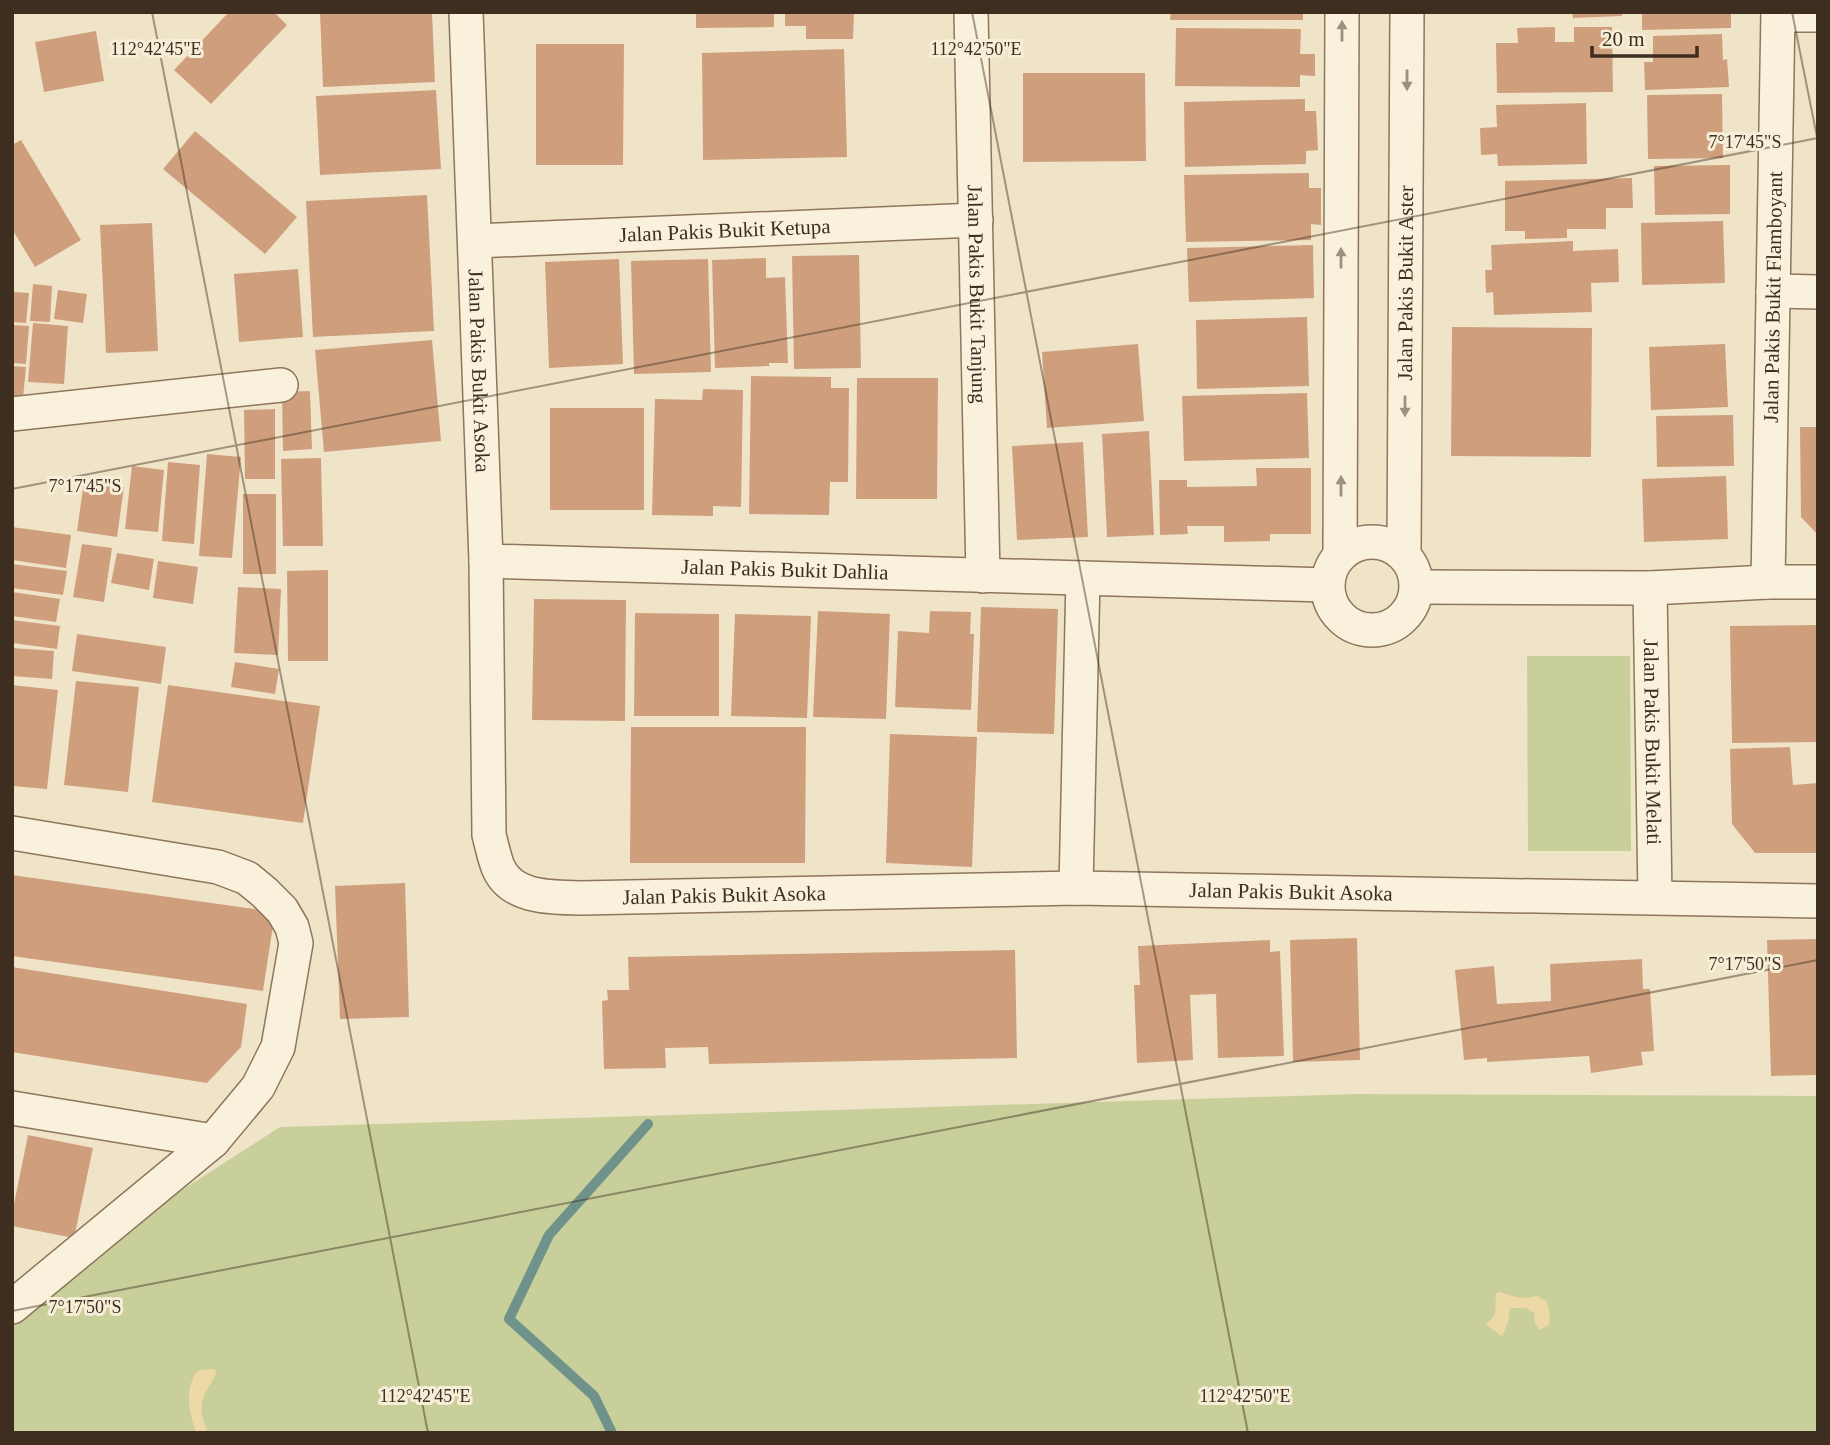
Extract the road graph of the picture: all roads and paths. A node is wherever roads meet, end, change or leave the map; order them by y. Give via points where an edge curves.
1 (466, 12) edge
2 (971, 12) edge
3 (1342, 12) edge
4 (1407, 12) edge
5 (1778, 13) edge
6 (1818, 15) edge
7 (976, 219) junction
8 (475, 241) junction
9 (1773, 291) junction
10 (1818, 292) edge
11 (281, 385) dead end
12 (12, 414) edge
13 (1340, 554) junction
14 (1404, 554) junction
15 (486, 561) junction
16 (983, 576) junction
17 (1083, 578) junction
18 (1768, 582) junction
19 (1818, 582) edge
20 (1327, 585) junction
21 (1416, 587) junction
22 (1650, 588) junction
23 (12, 833) edge
24 (1076, 888) junction
25 (1655, 897) junction
26 (1818, 901) edge
27 (12, 1108) edge
28 (213, 1141) junction
29 (12, 1307) edge

1 - 8 street, Jalan Pakis Bukit Asoka
2 - 7 street, Jalan Pakis Bukit Tanjung
13 -> 3 street
4 -> 14 street, Jalan Pakis Bukit Aster
5 - 6 street
5 - 9 street, Jalan Pakis Bukit Flamboyant
7 - 8 street, Jalan Pakis Bukit Ketupa
7 - 16 street, Jalan Pakis Bukit Tanjung
8 - 15 street, Jalan Pakis Bukit Asoka
9 - 10 street
9 - 18 street, Jalan Pakis Bukit Flamboyant
11 - 12 street
13 - 14 street via 1355,544 1373,541
13 - 20 street
14 - 21 street via 1414,569
15 - 16 street, Jalan Pakis Bukit Dahlia
15 - 24 street, Jalan Pakis Bukit Asoka via 489,835 499,870 514,887 538,897 581,898
16 - 17 street, Jalan Pakis Bukit Dahlia
17 - 20 street, Jalan Pakis Bukit Dahlia
17 - 24 street
18 - 19 street
18 - 22 street
20 - 21 street via 1330,603 1340,617 1354,627 1371,630 1403,618 1413,604
21 - 22 street
22 - 25 street, Jalan Pakis Bukit Melati
23 - 28 street via 218,867 247,878 282,910 296,943 278,1047 258,1087
24 - 25 street, Jalan Pakis Bukit Asoka
25 - 26 street, Jalan Pakis Bukit Asoka
27 - 28 street
28 - 29 street

